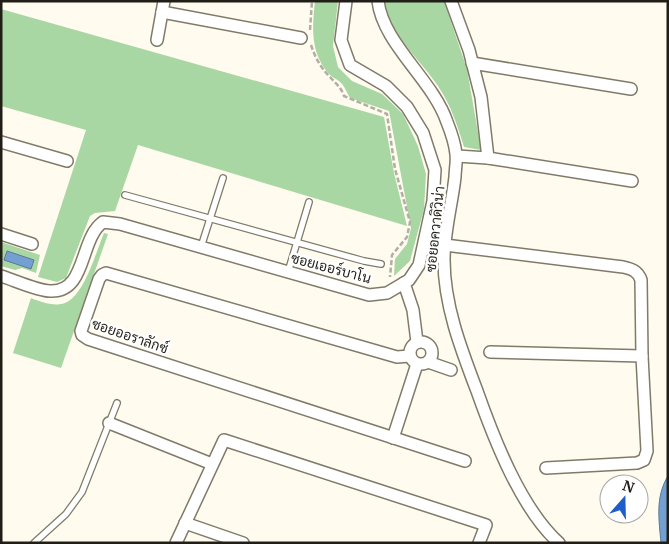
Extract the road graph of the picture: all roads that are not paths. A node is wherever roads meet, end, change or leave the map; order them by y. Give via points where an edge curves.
1 (346, 1) edge
2 (378, 1) edge
3 (451, 1) edge
4 (163, 7) edge
5 (307, 37) road end
6 (157, 40) dead end
7 (472, 63) junction
8 (631, 90) dead end
9 (1, 142) edge
10 (457, 156) junction
11 (488, 158) junction
12 (67, 161) dead end
13 (223, 178) dead end
14 (632, 181) dead end
15 (126, 195) dead end
16 (309, 202) dead end
17 (210, 218) junction
18 (1, 234) edge
19 (297, 242) junction
20 (32, 244) dead end
21 (446, 245) junction
22 (201, 247) junction
23 (381, 264) dead end
24 (288, 272) junction
25 (1, 276) edge
26 (404, 283) junction
27 (417, 342) junction
28 (490, 352) dead end
29 (642, 356) junction
30 (418, 361) junction
31 (451, 370) dead end
32 (117, 403) dead end
33 (109, 423) junction
34 (393, 438) junction
35 (465, 462) dead end
36 (212, 464) junction
37 (546, 468) dead end
38 (185, 523) junction
39 (34, 543) edge
40 (176, 543) edge
41 (243, 543) edge
42 (479, 543) edge
43 (559, 543) edge

1 - 26 street, ซอยเออร์บาโน via 342,40 350,65 386,86 407,107 423,133 435,170 433,201 419,265
2 - 10 street, ซอยอควาดิวิน่า via 388,30 430,87 447,120
3 - 7 street
4 - 5 street
4 - 6 street
7 - 8 street
7 - 11 street via 481,97
9 - 12 street
10 - 11 street
10 - 21 street, ซอยอควาดิวิน่า
11 - 14 street
13 - 17 lane
15 - 17 lane
16 - 19 lane
17 - 19 lane
17 - 22 lane
18 - 20 street
19 - 23 lane
19 - 24 lane
21 - 29 street via 633,269 641,280
21 - 43 street, ซอยอควาดิวิน่า via 444,277 459,344 491,429 524,497 549,534
22 - 24 street, ซอยเออร์บาโน
22 - 25 street, ซอยเออร์บาโน via 103,222 90,238 74,282 60,291 48,291
24 - 26 street, ซอยเออร์บาโน via 369,295 390,292
26 - 27 street via 413,310
27 - 30 street via 412,346
27 - 30 street via 431,348 432,355
28 - 29 street
29 - 37 street via 647,451 644,460
30 - 31 street, ซอยออราลักซ์
30 - 34 street
30 - 34 street, ซอยออราลักซ์ via 106,273 99,279 81,329 82,335 88,339
32 - 33 lane
33 - 36 street
33 - 39 lane via 82,492 66,514
34 - 35 street, ซอยออราลักซ์
36 - 38 street
36 - 42 street via 224,440 486,525
38 - 40 street
38 - 41 street

